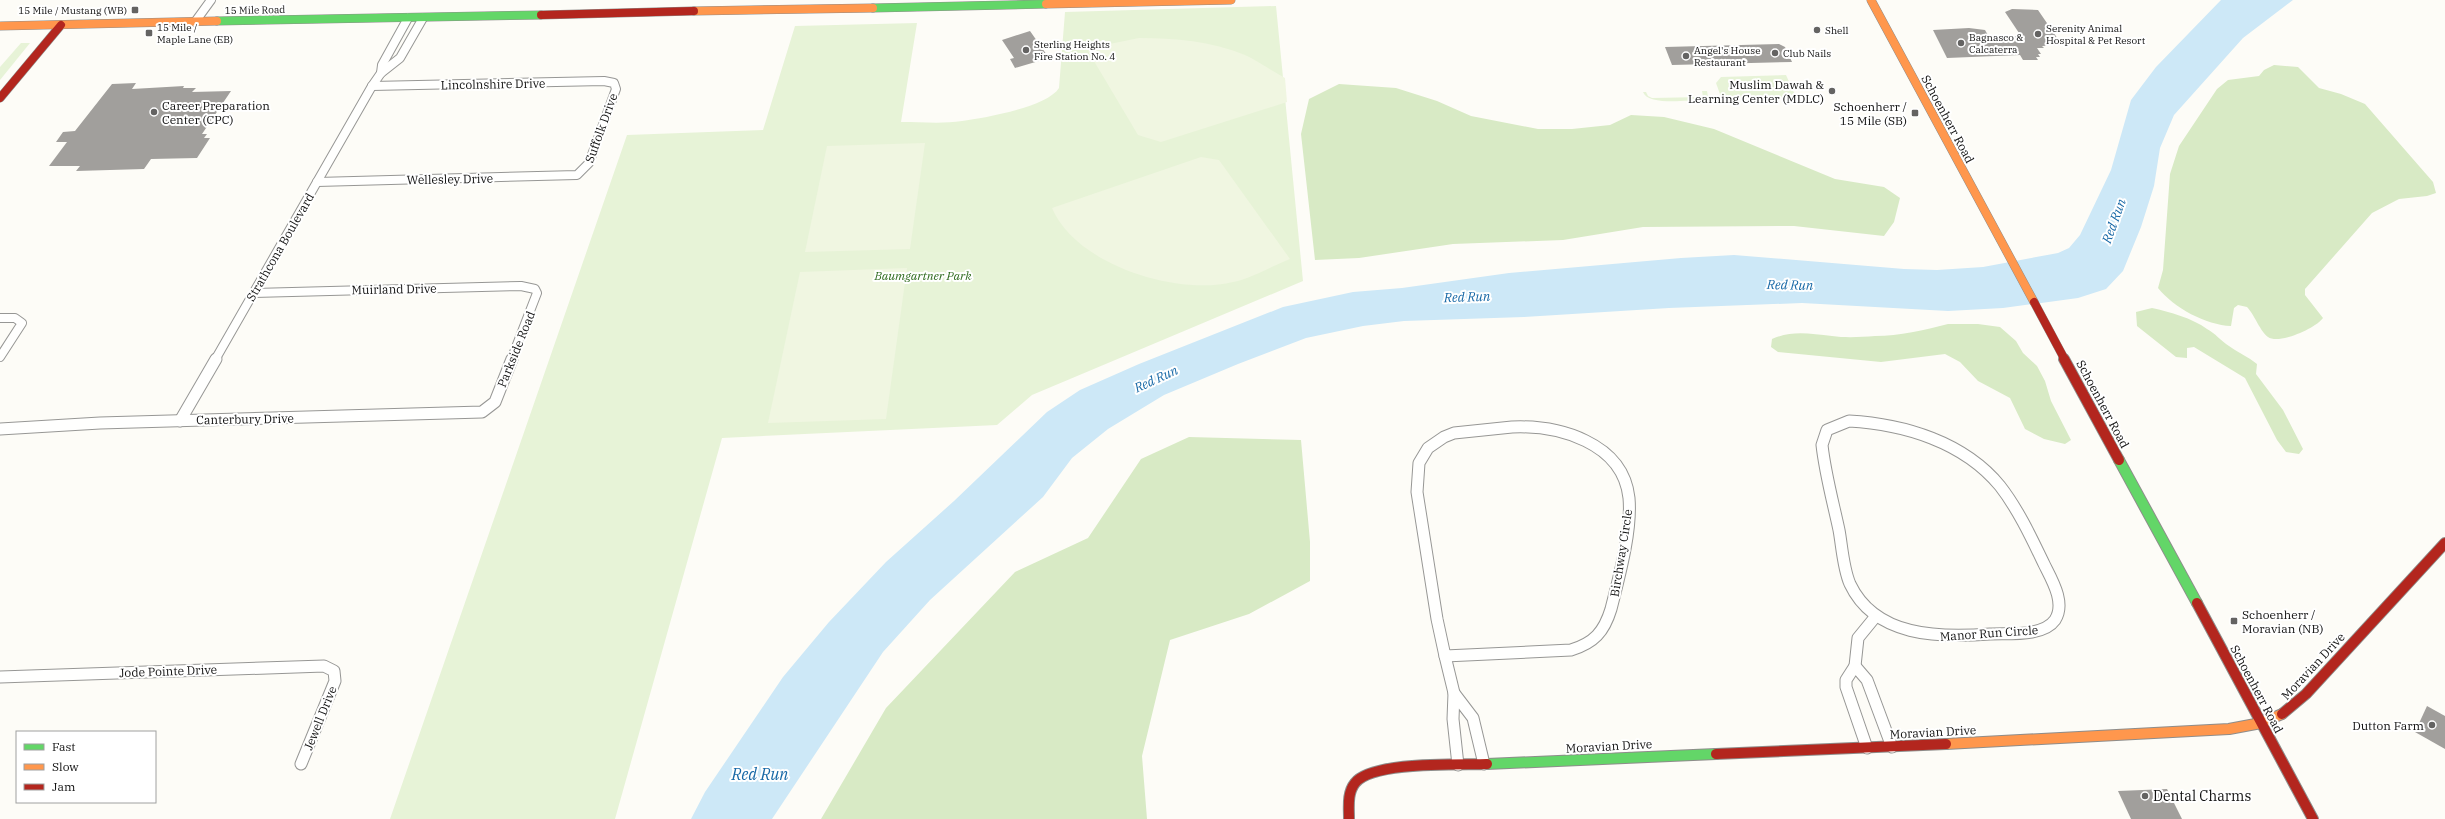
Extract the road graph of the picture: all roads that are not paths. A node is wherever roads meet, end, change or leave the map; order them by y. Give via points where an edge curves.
1 (211, 0) edge
2 (1231, 0) edge
3 (1871, 0) edge
4 (408, 18) junction
5 (424, 18) junction
6 (195, 22) junction
7 (61, 25) junction
8 (0, 26) edge
9 (391, 48) junction
10 (407, 48) junction
11 (381, 73) junction
12 (614, 83) joint
13 (372, 86) junction
14 (0, 98) edge
15 (583, 172) joint
16 (317, 182) junction
17 (535, 289) joint
18 (254, 293) junction
19 (0, 318) edge
20 (0, 357) edge
21 (490, 408) joint
22 (180, 421) junction
23 (0, 429) edge
24 (2445, 543) edge
25 (1876, 616) junction
26 (1445, 656) junction
27 (1854, 666) junction
28 (334, 671) joint
29 (0, 677) edge
30 (1454, 693) junction
31 (2262, 723) junction
32 (1892, 747) junction
33 (1867, 748) junction
34 (301, 764) dead end
35 (1484, 764) junction
36 (1458, 765) junction
37 (1349, 819) edge
38 (2313, 819) edge

1 - 6 street
2 - 5 main road, 15 Mile Road
3 - 31 main road, Schoenherr Road
4 - 5 main road, 15 Mile Road
4 - 6 main road, 15 Mile Road
4 - 9 street, Strathcona Boulevard
5 - 10 street, Strathcona Boulevard
6 - 7 main road, 15 Mile Road
7 - 8 main road, 15 Mile Road
7 - 14 main road
9 - 10 street
9 - 11 street, Strathcona Boulevard via 382,64
10 - 11 street, Strathcona Boulevard via 394,65
11 - 13 street, Strathcona Boulevard
12 - 13 street, Lincolnshire Drive
12 - 15 street, Suffolk Drive via 616,89 589,163
13 - 16 street, Strathcona Boulevard
15 - 16 street, Wellesley Drive via 570,176
16 - 18 street, Strathcona Boulevard
17 - 18 street, Muirland Drive via 521,286
17 - 21 street, Parkside Road via 538,293 498,396
18 - 22 street, Strathcona Boulevard
19 - 20 street via 12,317 22,323
21 - 22 street, Canterbury Drive via 473,414
22 - 23 street, Canterbury Drive
24 - 31 main road, Moravian Drive via 2306,694 2284,713
25 - 25 street, Manor Run Circle via 1850,583 1823,455 1822,445 1827,430 1849,421 1879,423 1916,432 1940,442 1972,461 1987,474 2002,489 2024,527 2057,593 2059,604 2052,625 2043,629 1944,636 1916,634
25 - 27 street via 1859,632 1854,643
26 - 26 street, Birchway Circle via 1571,650 1581,647 1602,633 1611,614 1629,505 1622,476 1600,450 1567,432 1534,426 1454,433 1442,437 1424,451 1419,460 1415,480
26 - 30 street, Birchway Circle
27 - 32 street via 1868,680
27 - 33 street via 1846,680 1846,687
28 - 29 street, Jode Pointe Drive via 324,666
28 - 34 street, Jewell Drive via 335,681
30 - 35 street, Birchway Circle via 1473,718
30 - 36 street, Birchway Circle
31 - 32 main road, Moravian Drive via 2229,729
31 - 38 main road, Schoenherr Road
32 - 33 main road, Moravian Drive
33 - 35 main road, Moravian Drive
35 - 36 main road, Moravian Drive
36 - 37 main road, Moravian Drive via 1367,773 1358,778 1352,786 1348,797

